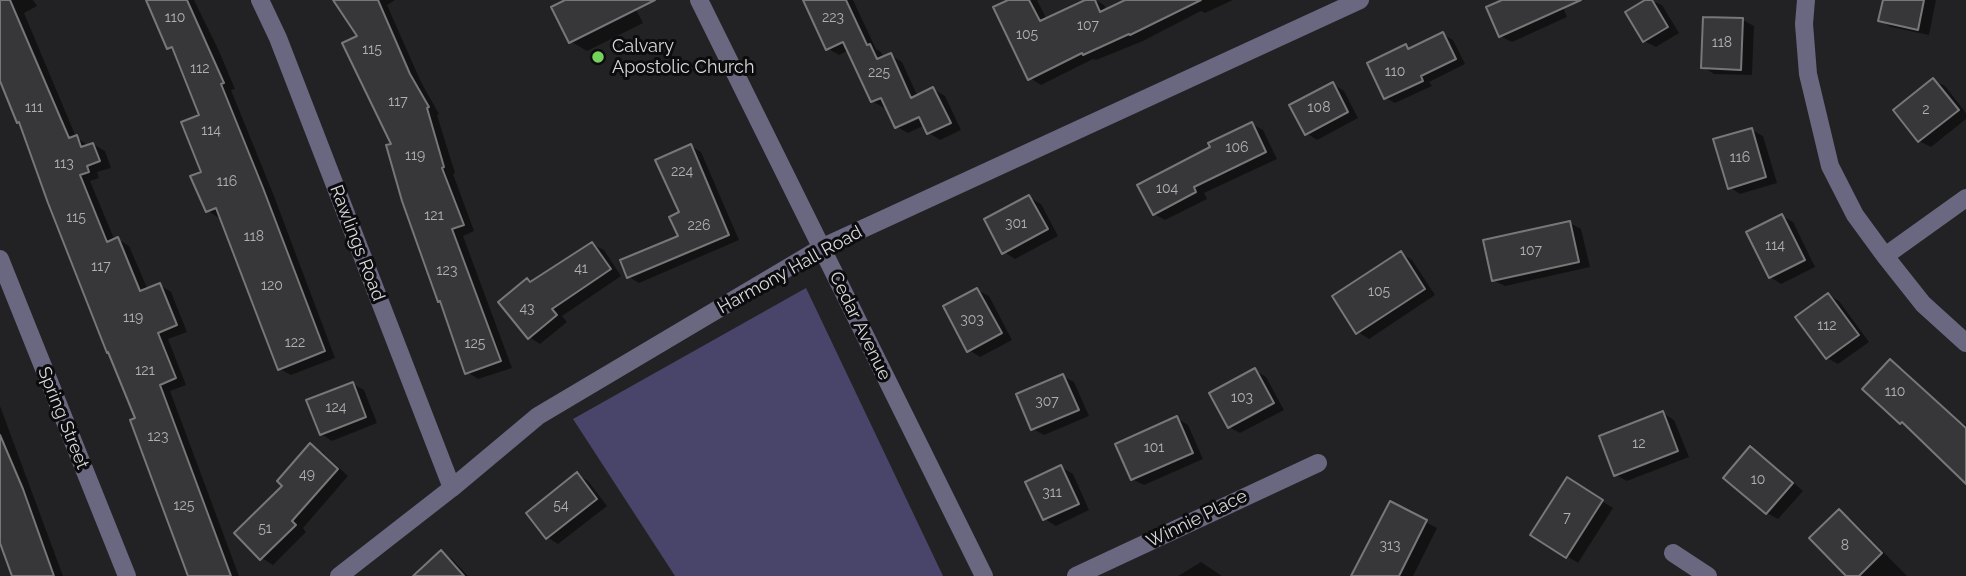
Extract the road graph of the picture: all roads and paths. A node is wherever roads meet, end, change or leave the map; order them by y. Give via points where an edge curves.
1 (260, 0) edge
2 (699, 0) edge
3 (1360, 0) edge
4 (1806, 0) edge
5 (1966, 198) edge
6 (821, 248) junction
7 (1885, 256) junction
8 (0, 259) edge
9 (1966, 343) edge
10 (1318, 463) dead end
11 (452, 488) junction
12 (1673, 553) dead end
13 (127, 576) edge
14 (339, 576) edge
15 (984, 576) edge
16 (1076, 576) edge
17 (1708, 576) edge

1 - 11 street, Rawlings Road
2 - 6 street, Cedar Avenue
3 - 6 street, Harmony Hall Road
4 - 7 street via 1808,74 1830,166 1855,215
5 - 7 street
6 - 11 street, Harmony Hall Road via 538,416
6 - 15 street, Cedar Avenue
7 - 9 street via 1923,304
8 - 13 street, Spring Street
10 - 16 street, Winnie Place
11 - 14 street, Harmony Hall Road
12 - 17 street

